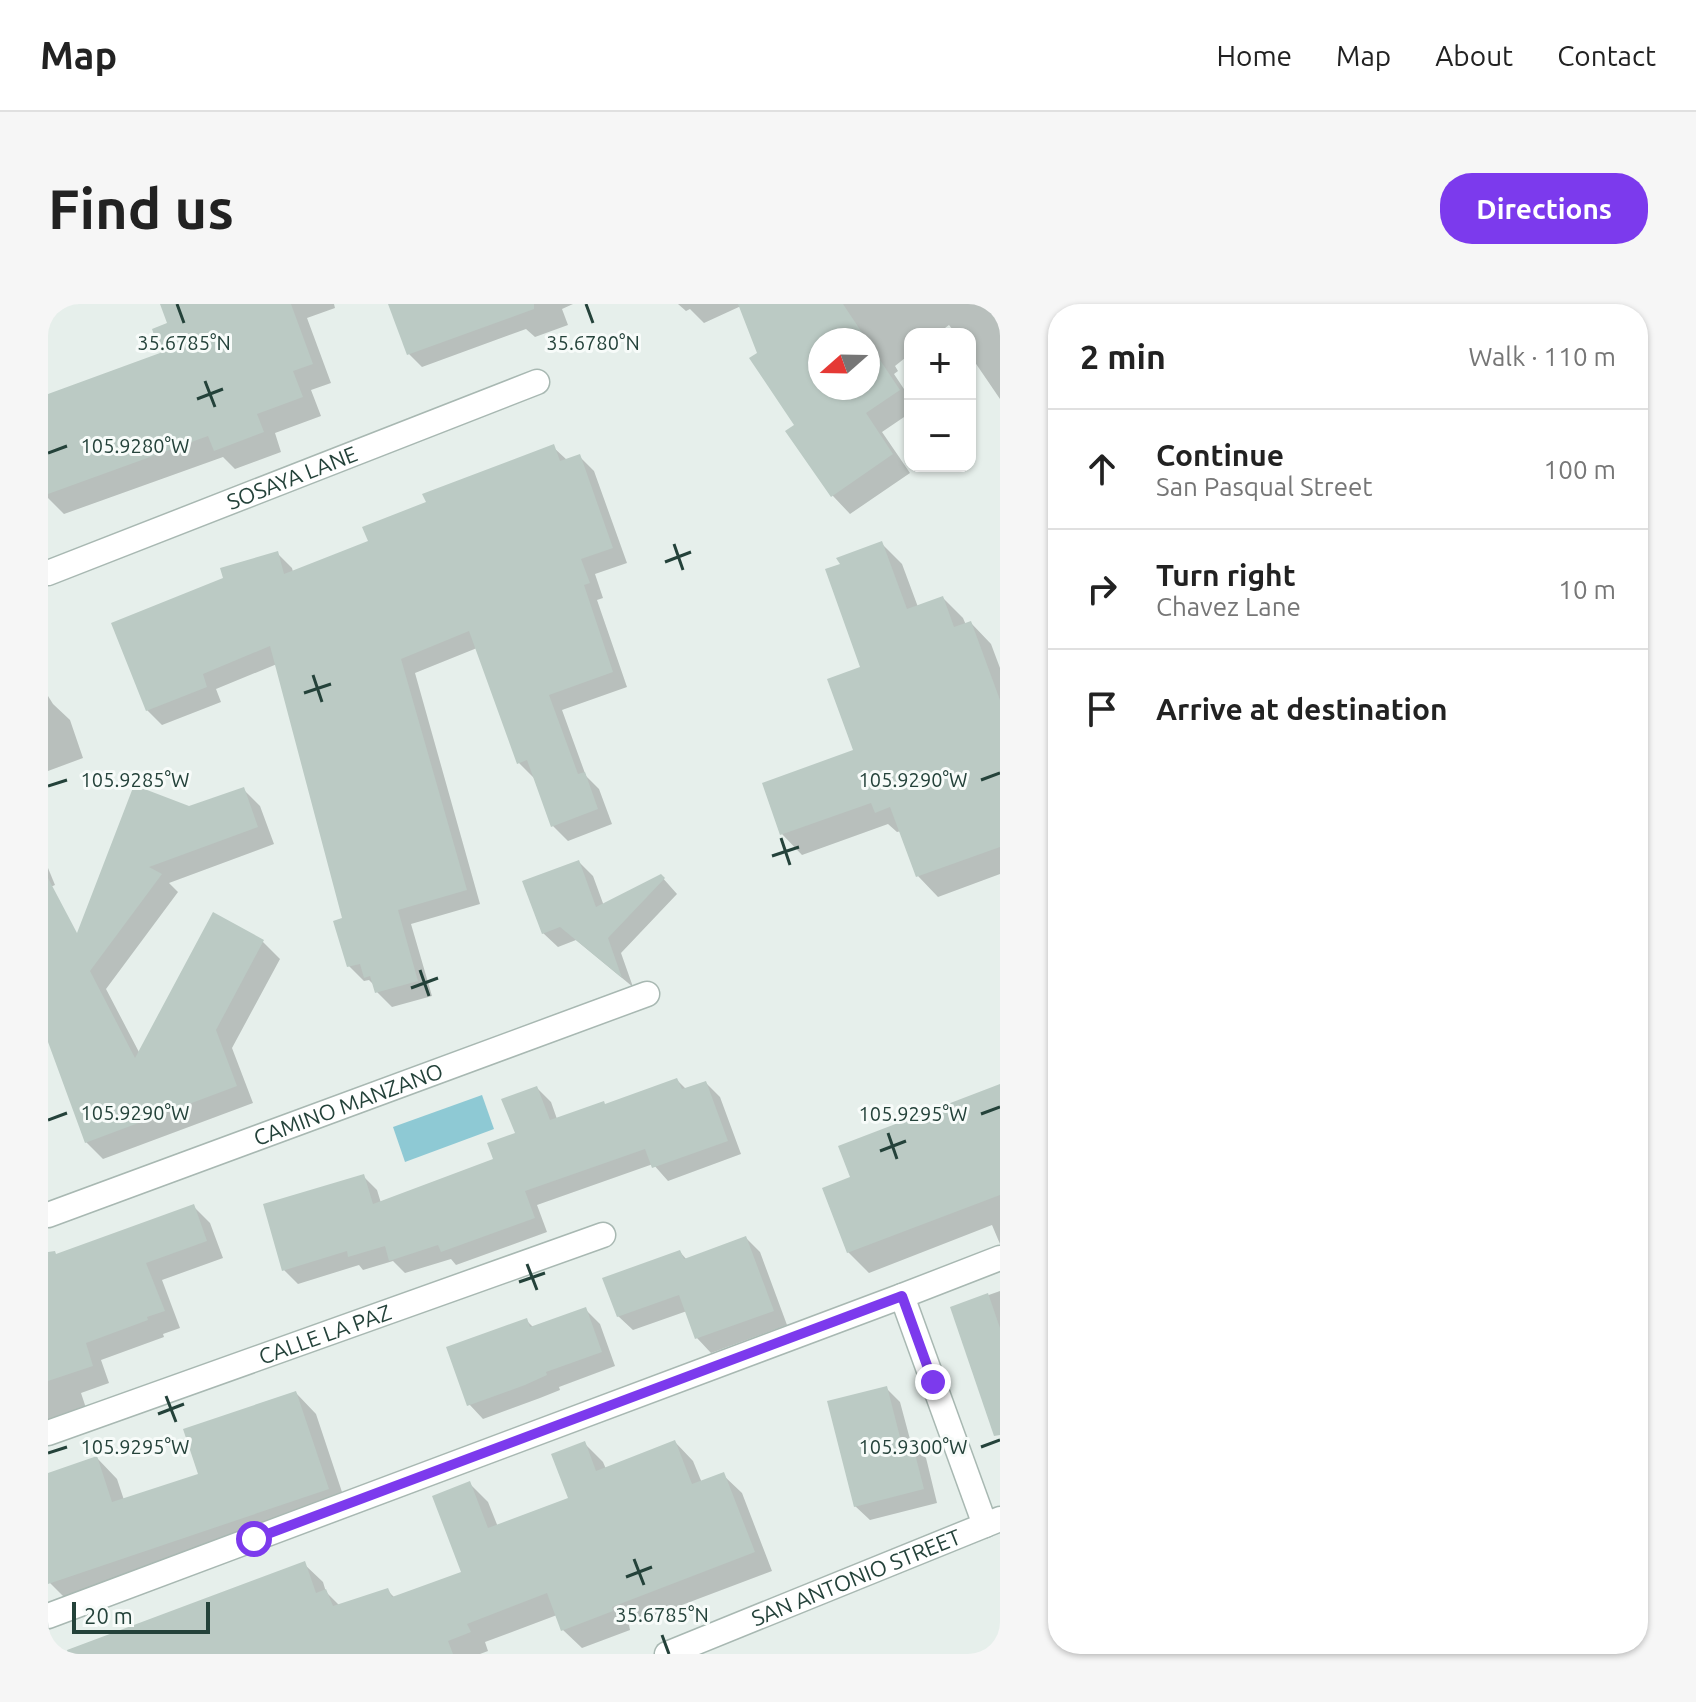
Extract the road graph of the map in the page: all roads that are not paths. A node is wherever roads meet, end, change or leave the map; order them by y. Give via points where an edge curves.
1 (537, 382) dead end
2 (48, 573) edge
3 (647, 994) dead end
4 (48, 1215) edge
5 (603, 1235) dead end
6 (1000, 1258) edge
7 (902, 1296) junction
8 (48, 1433) edge
9 (992, 1522) edge
10 (48, 1616) edge
11 (667, 1654) edge

1 - 2 street, SOSAYA LANE
3 - 4 street, CAMINO MANZANO
5 - 8 street, CALLE LA PAZ
6 - 7 street
7 - 9 street
7 - 10 street
9 - 11 street, SAN ANTONIO STREET

